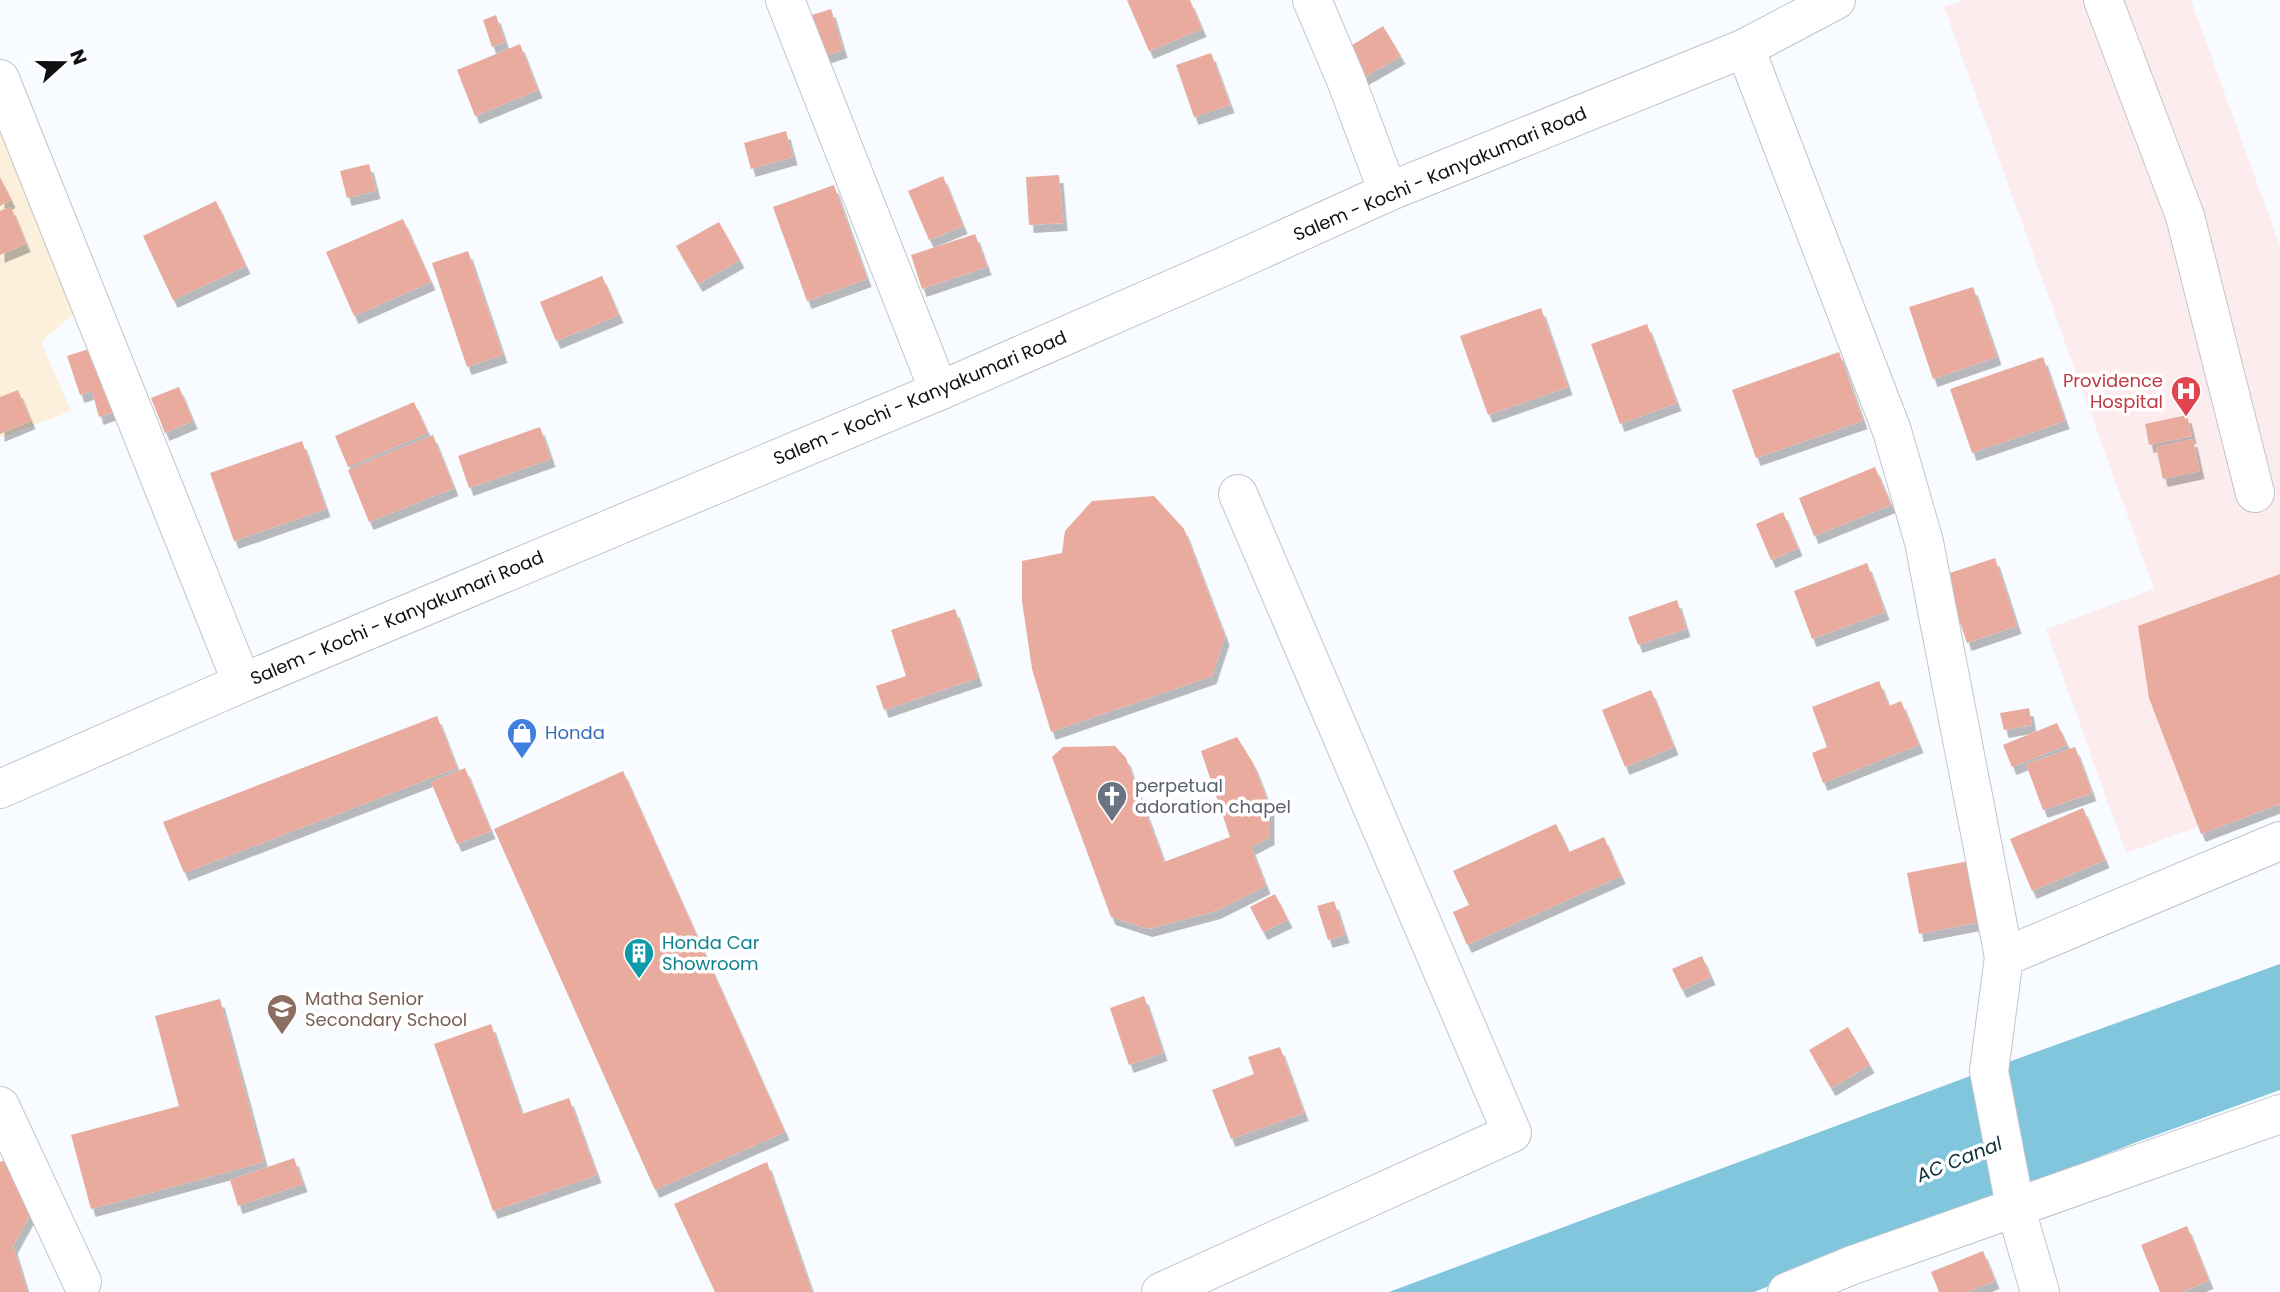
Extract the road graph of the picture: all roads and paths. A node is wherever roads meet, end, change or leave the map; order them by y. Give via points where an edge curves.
1 (785, 0) edge
2 (1312, 0) edge
3 (1836, 0) edge
4 (2102, 0) edge
5 (1745, 48) junction
6 (0, 79) edge
7 (1388, 192) junction
8 (939, 391) junction
9 (2255, 493) dead end
10 (1238, 494) dead end
11 (242, 683) junction
12 (0, 789) edge
13 (2280, 842) edge
14 (2004, 957) junction
15 (0, 1106) edge
16 (2280, 1114) edge
17 (2014, 1201) junction
18 (1855, 1279) edge
19 (82, 1282) dead end
20 (1161, 1292) edge
21 (1787, 1292) edge
22 (2040, 1292) edge

1 - 8 main road
2 - 7 main road
3 - 5 main road, Salem - Kochi - Kanyakumari Road
4 - 9 main road via 2185,216
5 - 7 main road, Salem - Kochi - Kanyakumari Road
5 - 14 main road via 1892,431 1914,505
6 - 11 main road
7 - 8 main road, Salem - Kochi - Kanyakumari Road
8 - 11 main road, Salem - Kochi - Kanyakumari Road
10 - 20 main road via 1512,1133
11 - 12 main road, Salem - Kochi - Kanyakumari Road
13 - 14 main road
14 - 17 main road via 1989,1071
15 - 19 main road
16 - 17 main road
17 - 18 main road
17 - 22 main road
18 - 21 main road

